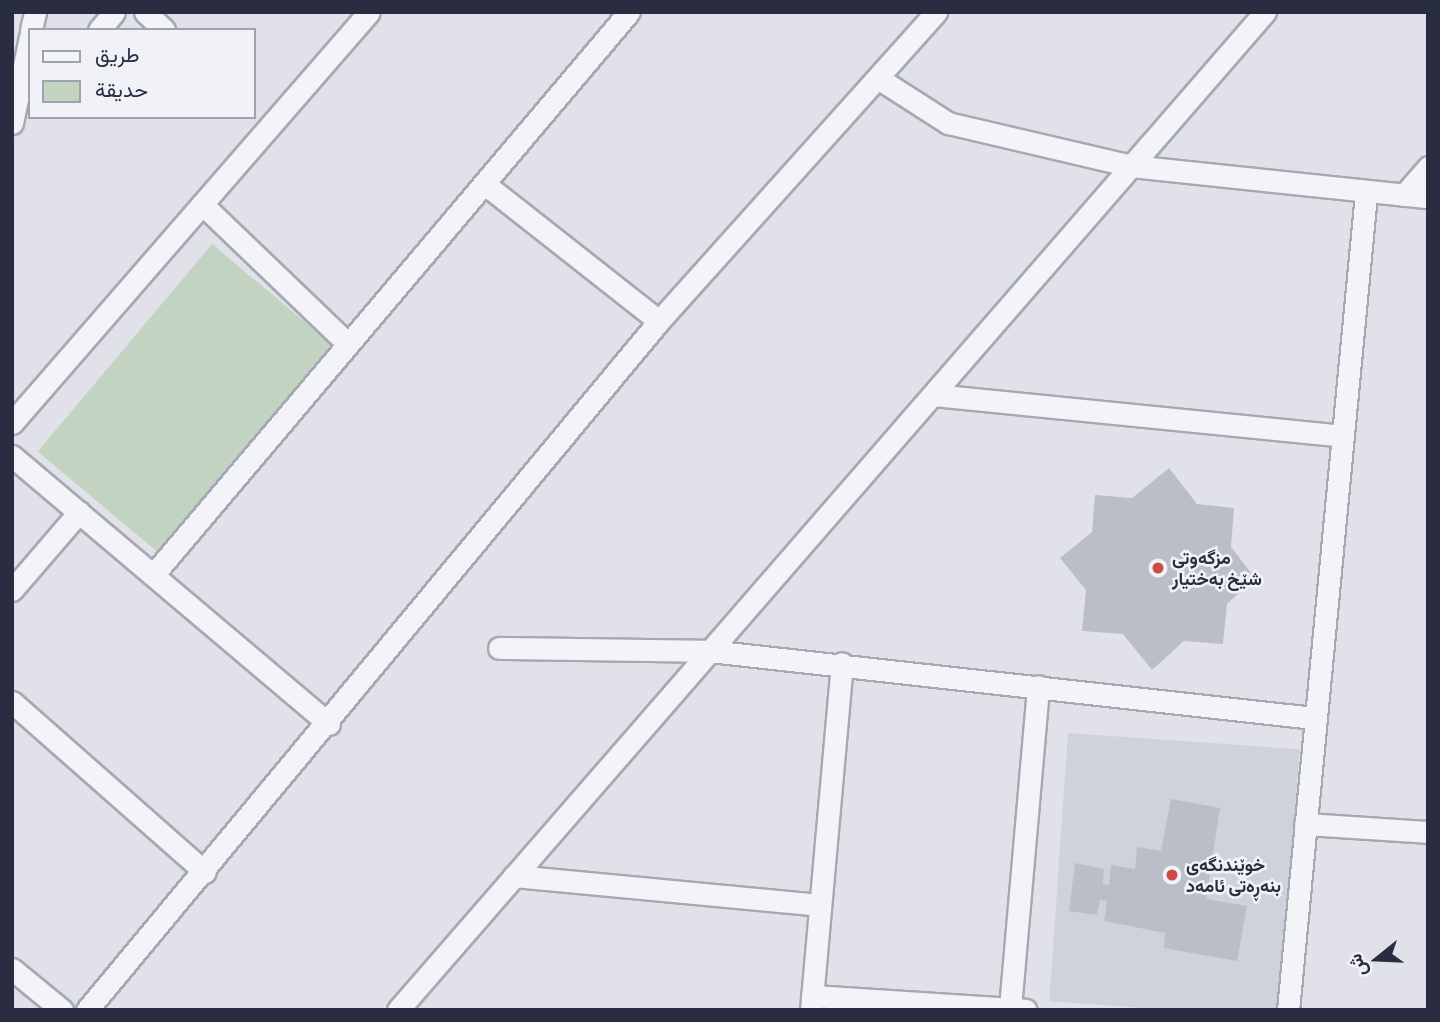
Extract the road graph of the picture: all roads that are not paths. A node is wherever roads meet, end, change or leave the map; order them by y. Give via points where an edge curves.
1 (114, 12) edge
2 (145, 12) edge
3 (369, 12) edge
4 (629, 12) edge
5 (936, 12) edge
6 (1265, 12) edge
7 (101, 28) edge
8 (162, 28) edge
9 (28, 47) edge
10 (881, 80) junction
11 (28, 117) edge
12 (261, 121) edge
13 (12, 123) edge
14 (12, 137) edge
15 (1131, 166) junction
16 (1428, 167) edge
17 (486, 185) junction
18 (1366, 194) junction
19 (1404, 195) junction
20 (1428, 197) edge
21 (202, 204) junction
22 (659, 321) junction
23 (348, 344) junction
24 (934, 395) junction
25 (12, 423) edge
26 (1338, 435) junction
27 (12, 456) edge
28 (79, 512) junction
29 (153, 575) junction
30 (12, 590) edge
31 (499, 649) dead end
32 (709, 651) junction
33 (842, 663) junction
34 (1038, 686) junction
35 (12, 702) edge
36 (1314, 718) junction
37 (329, 724) junction
38 (1304, 824) junction
39 (1428, 832) edge
40 (205, 872) junction
41 (514, 876) junction
42 (820, 905) junction
43 (12, 969) edge
44 (812, 1003) edge
45 (1018, 1009) edge
46 (62, 1010) edge
47 (87, 1010) edge
48 (398, 1010) edge
49 (1288, 1010) edge

1 - 7 street
2 - 8 street
3 - 12 street
4 - 17 street
5 - 10 street
6 - 15 street
9 - 13 street
10 - 15 street via 921,111 955,125
10 - 22 street
11 - 14 street
12 - 21 street
15 - 18 street
15 - 24 street
16 - 19 street
17 - 22 street
17 - 23 street
18 - 19 street
18 - 26 street
19 - 20 street
21 - 23 street
21 - 25 street
22 - 37 street
23 - 29 street
24 - 26 street
24 - 32 street
26 - 36 street
27 - 28 street
28 - 29 street
28 - 30 street
29 - 37 street
31 - 32 street
32 - 33 street
32 - 41 street
33 - 34 street
33 - 42 street
34 - 36 street
34 - 45 street
35 - 40 street
36 - 38 street
37 - 40 street
38 - 39 street
38 - 49 street
40 - 47 street
41 - 42 street
41 - 48 street
42 - 44 street
43 - 46 street
44 - 45 street

